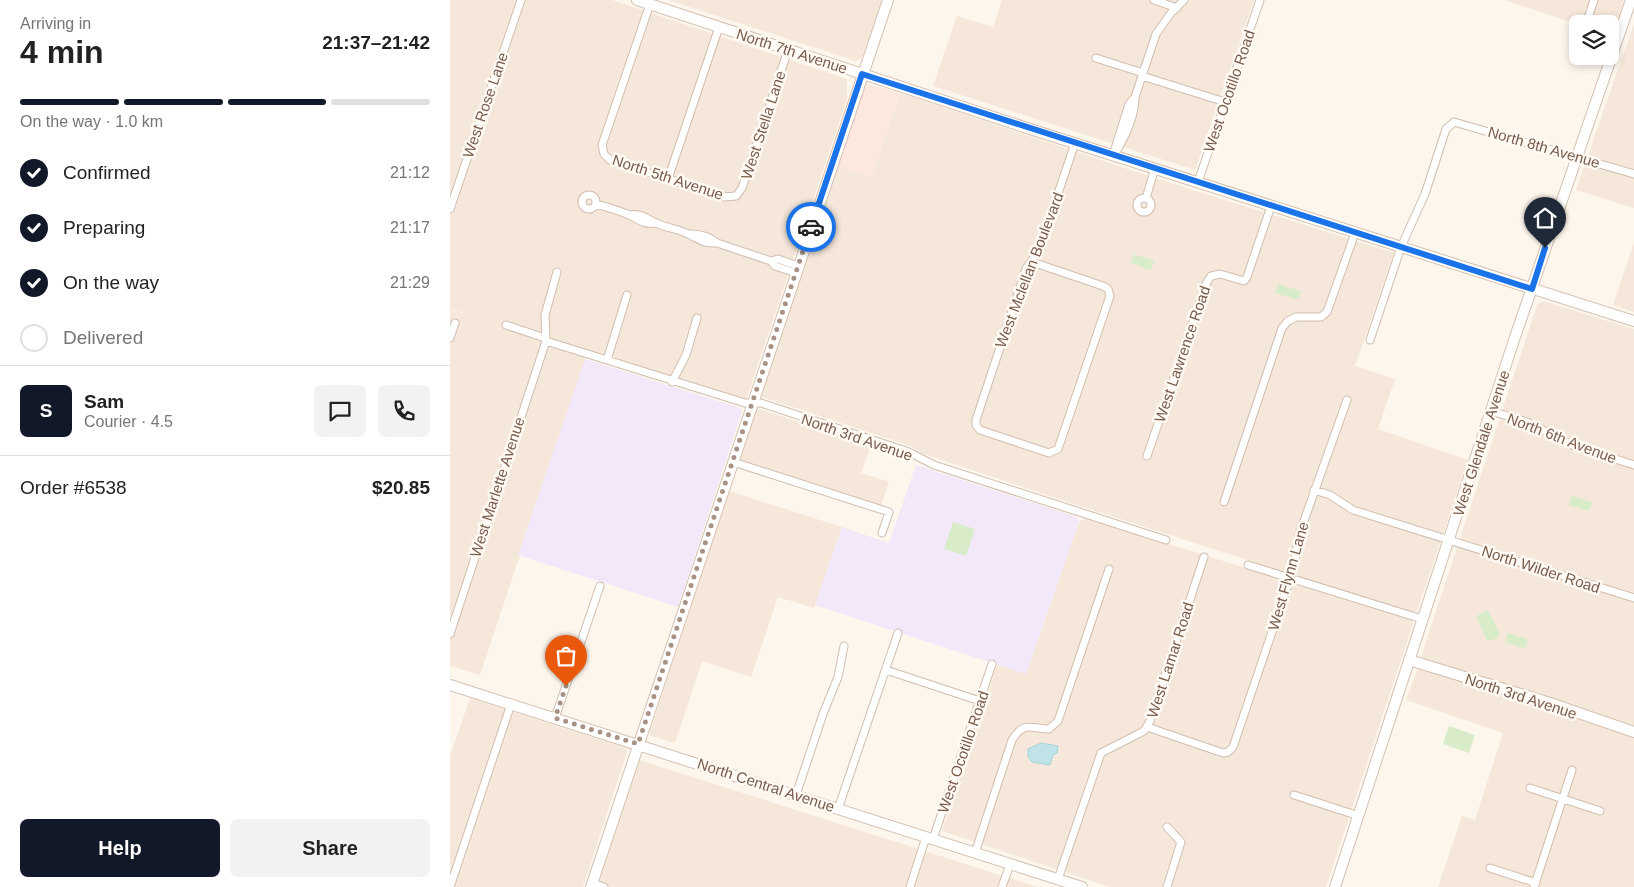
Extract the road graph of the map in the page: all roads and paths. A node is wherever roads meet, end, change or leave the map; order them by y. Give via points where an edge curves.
1 (520, 0) edge
2 (637, 0) edge
3 (888, 0) edge
4 (1154, 0) edge
5 (1184, 0) edge
6 (1260, 0) edge
7 (1594, 0) edge
8 (1631, 0) edge
9 (653, 2) edge
10 (1176, 8) junction
11 (1589, 15) edge
12 (719, 27) junction
13 (788, 50) junction
14 (1096, 58) dead end
15 (862, 74) junction
16 (1142, 75) junction
17 (1225, 102) junction
18 (1076, 144) junction
19 (1114, 155) junction
20 (1577, 156) junction
21 (1155, 168) junction
22 (1634, 174) edge
23 (668, 179) junction
24 (1198, 182) junction
25 (733, 197) joint
26 (1146, 198) dead end
27 (596, 204) dead end
28 (1272, 206) junction
29 (450, 210) edge
30 (1355, 232) junction
31 (1401, 247) junction
32 (1032, 262) junction
33 (797, 269) junction
34 (557, 272) dead end
35 (1532, 289) junction
36 (627, 295) dead end
37 (698, 318) dead end
38 (455, 322) dead end
39 (1634, 322) edge
40 (506, 325) dead end
41 (450, 338) edge
42 (546, 339) junction
43 (1370, 340) dead end
44 (607, 360) junction
45 (672, 382) junction
46 (1347, 400) dead end
47 (752, 404) junction
48 (1491, 411) junction
49 (1147, 456) dead end
50 (733, 462) junction
51 (1634, 465) edge
52 (1314, 490) junction
53 (1224, 502) dead end
54 (882, 533) dead end
55 (1166, 540) dead end
56 (1448, 540) junction
57 (1204, 558) dead end
58 (1248, 565) dead end
59 (1109, 569) dead end
60 (1290, 578) junction
61 (600, 586) dead end
62 (1634, 598) edge
63 (1422, 620) junction
64 (898, 633) dead end
65 (450, 634) edge
66 (844, 646) dead end
67 (1409, 660) junction
68 (992, 664) dead end
69 (886, 670) junction
70 (450, 685) edge
71 (980, 701) junction
72 (511, 704) junction
73 (555, 718) junction
74 (1147, 727) junction
75 (1634, 732) edge
76 (638, 744) junction
77 (1572, 770) dead end
78 (1530, 788) dead end
79 (796, 795) junction
80 (1294, 795) dead end
81 (1563, 799) junction
82 (838, 809) junction
83 (1600, 811) dead end
84 (1359, 816) junction
85 (1167, 827) dead end
86 (930, 838) junction
87 (975, 853) junction
88 (1010, 864) junction
89 (1490, 868) dead end
90 (1058, 879) junction
91 (591, 885) edge
92 (1535, 885) edge
93 (450, 887) edge
94 (604, 887) edge
95 (910, 887) edge
96 (1002, 887) edge
97 (1082, 887) edge
98 (1167, 887) edge
99 (1335, 887) edge

1 - 29 street, West Rose Lane
2 - 9 main road, North 7th Avenue
3 - 15 main road
4 - 10 street
5 - 10 street
6 - 17 street, West Ocotillo Road
7 - 11 street
8 - 20 main road, West Glendale Avenue
9 - 12 main road, North 7th Avenue
9 - 23 street, North 5th Avenue via 602,143 604,156 610,160
10 - 16 street via 1156,34
12 - 13 main road, North 7th Avenue
12 - 23 street
13 - 15 main road, North 7th Avenue
13 - 25 street, West Stella Lane via 741,190
14 - 16 street
15 - 18 main road, North 7th Avenue
15 - 33 main road
16 - 17 street
16 - 19 street via 1116,140
17 - 24 street, West Ocotillo Road
18 - 19 main road, North 7th Avenue
18 - 32 street, West Mclellan Boulevard
19 - 21 main road, North 7th Avenue
20 - 22 street, North 8th Avenue
20 - 31 street, North 8th Avenue via 1454,122 1446,129 1425,194
20 - 35 main road, West Glendale Avenue
21 - 24 main road, North 7th Avenue
21 - 26 street
23 - 25 street, North 5th Avenue
24 - 28 main road, North 7th Avenue
27 - 33 street via 637,221 656,223 709,244 717,243 771,261 775,266
28 - 30 main road, North 7th Avenue
28 - 49 street, West Lawrence Road via 1244,282 1220,274 1211,276 1207,282
30 - 31 main road, North 7th Avenue
30 - 53 street via 1327,312 1321,317 1294,318 1282,328
31 - 35 main road, North 7th Avenue
31 - 43 street
32 - 32 street, West Mclellan Boulevard via 1108,289 1110,296 1058,449 1049,453 980,430 976,425 1026,269
33 - 47 main road
34 - 42 street, West Marlette Avenue via 545,315
35 - 39 main road, North 7th Avenue
35 - 48 main road, West Glendale Avenue
36 - 44 street
37 - 45 street
38 - 41 street
40 - 42 street, North 3rd Avenue
42 - 44 street, North 3rd Avenue
42 - 65 street, West Marlette Avenue
44 - 45 street, North 3rd Avenue
45 - 47 street, North 3rd Avenue
46 - 52 street, West Flynn Lane
47 - 50 main road
47 - 55 street, North 3rd Avenue via 761,403 875,440 909,452 927,463
48 - 51 street, North 6th Avenue via 1527,422 1574,446
48 - 56 main road, West Glendale Avenue
50 - 54 street via 889,512
50 - 76 main road
52 - 56 street, North Wilder Road via 1330,495 1353,510
52 - 60 street, West Flynn Lane via 1299,535
56 - 62 street, North Wilder Road
56 - 63 main road, West Glendale Avenue
57 - 74 street, West Lamar Road
58 - 60 street
59 - 87 street via 1058,722 1049,729 1020,728 1012,740
60 - 63 street
60 - 74 street, West Flynn Lane via 1233,747 1223,753
61 - 73 street
63 - 67 main road, West Glendale Avenue
64 - 69 street
66 - 79 street via 836,681
67 - 75 main road, North 3rd Avenue
67 - 84 main road, West Glendale Avenue
68 - 71 street, West Ocotillo Road
69 - 71 street
69 - 82 street
70 - 72 main road, North Central Avenue
71 - 86 street, West Ocotillo Road
72 - 73 main road, North Central Avenue
72 - 93 street
73 - 76 main road, North Central Avenue
74 - 90 street, West Lamar Road via 1101,752
76 - 79 main road, North Central Avenue
76 - 91 main road
77 - 81 street
78 - 81 street
79 - 82 main road, North Central Avenue
80 - 84 street
81 - 83 street
81 - 92 street
82 - 86 main road, North Central Avenue
84 - 99 main road, West Glendale Avenue
85 - 98 street via 1181,842
86 - 87 main road, North Central Avenue
86 - 95 street, West Ocotillo Road
87 - 88 main road, North Central Avenue
88 - 90 main road, North Central Avenue
88 - 96 street
89 - 92 street
90 - 97 main road, North Central Avenue
91 - 94 street

